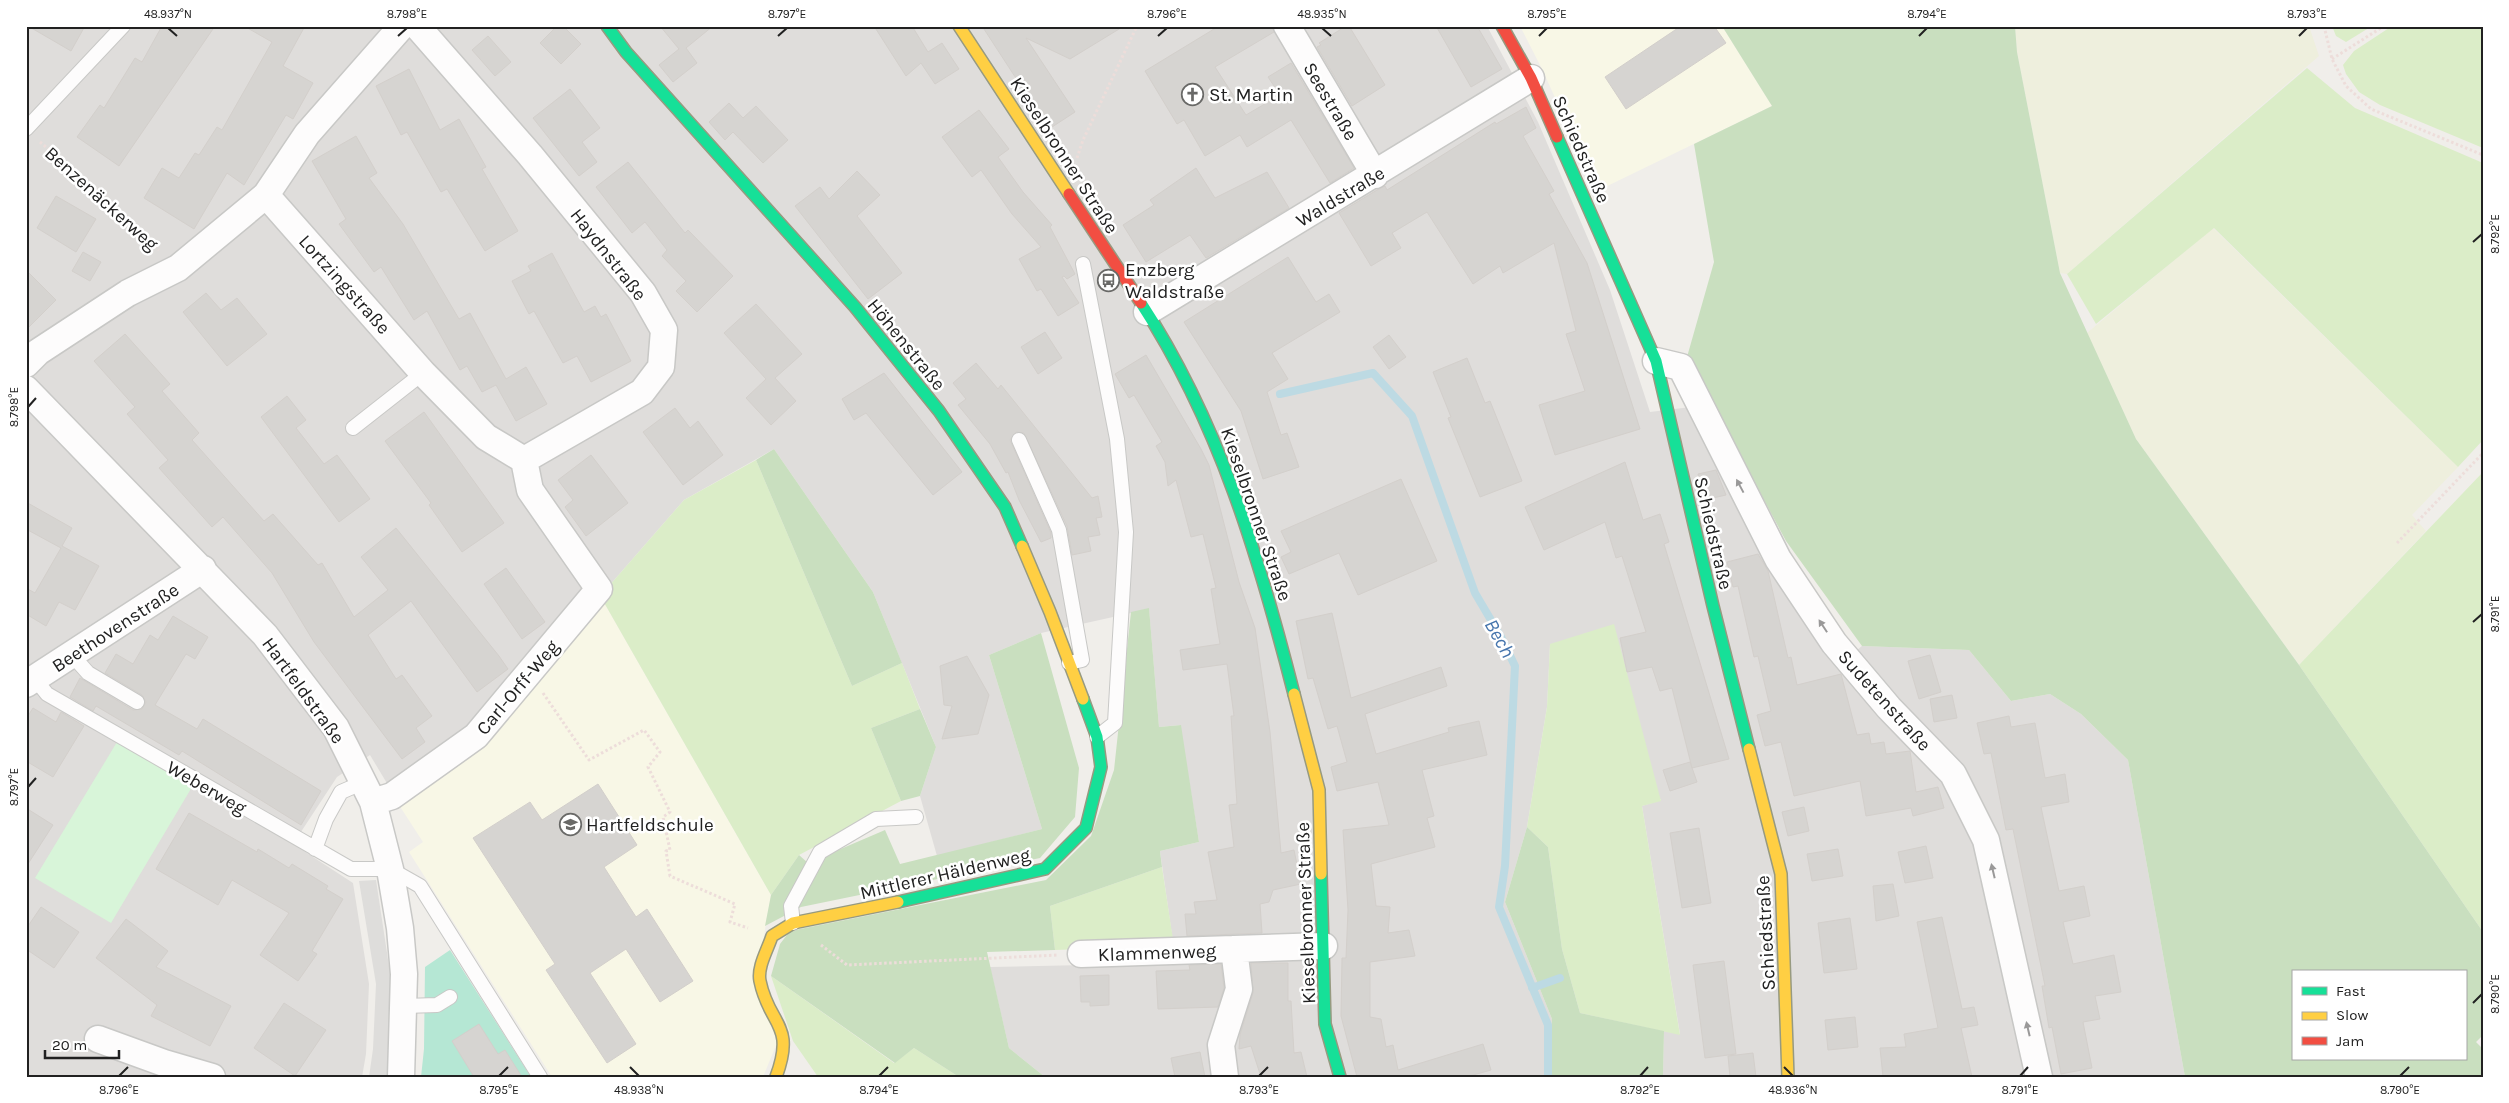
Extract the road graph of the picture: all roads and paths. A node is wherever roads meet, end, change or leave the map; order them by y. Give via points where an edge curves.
1 (123, 26) edge
2 (402, 26) edge
3 (417, 26) edge
4 (607, 26) edge
5 (959, 26) edge
6 (1137, 26) edge
7 (1288, 26) edge
8 (1502, 26) edge
9 (2324, 26) edge
10 (2384, 26) edge
11 (2332, 59) junction
12 (1531, 78) junction
13 (30, 133) edge
14 (2483, 155) edge
15 (1375, 175) junction
16 (1061, 182) junction
17 (266, 195) junction
18 (1083, 264) dead end
19 (178, 268) junction
20 (1147, 312) junction
21 (1656, 361) junction
22 (26, 364) edge
23 (423, 373) junction
24 (26, 389) edge
25 (353, 428) dead end
26 (1019, 440) dead end
27 (2483, 453) edge
28 (524, 460) junction
29 (2397, 543) dead end
30 (203, 569) junction
31 (72, 655) junction
32 (1069, 663) junction
33 (528, 673) junction
34 (30, 682) edge
35 (137, 702) dead end
36 (1097, 737) junction
37 (369, 792) junction
38 (916, 818) dead end
39 (315, 849) junction
40 (390, 869) junction
41 (793, 923) junction
42 (772, 936) junction
43 (1324, 946) junction
44 (1234, 949) junction
45 (1081, 954) joint
46 (450, 997) dead end
47 (404, 1006) junction
48 (98, 1039) dead end
49 (212, 1077) edge
50 (401, 1077) edge
51 (540, 1077) edge
52 (776, 1077) edge
53 (1225, 1077) edge
54 (1340, 1077) edge
55 (1788, 1077) edge
56 (2039, 1077) edge

1 - 13 lane
2 - 17 street via 307,134
3 - 28 street, Haydnstraße via 530,155 643,293 664,330 661,367 642,392
4 - 32 street, Höhenstraße via 722,161 855,307 939,411 1005,507
5 - 16 street, Kieselbronner Straße
6 - 16 path via 1083,140 1073,170
7 - 15 street, Seestraße
8 - 12 street, Schiedstraße
9 - 11 path
10 - 11 path
11 - 14 path via 2346,86 2371,109
12 - 15 street, Waldstraße
12 - 21 street, Schiedstraße
13 - 19 path, Benzenäckerweg
15 - 20 street, Waldstraße
16 - 20 street, Kieselbronner Straße
17 - 19 street
17 - 23 street, Lortzingstraße
18 - 36 lane via 1117,439 1126,532 1115,723
19 - 22 street via 128,293 38,352
20 - 43 street, Kieselbronner Straße via 1202,412 1226,466 1268,591 1319,790
21 - 55 street, Schiedstraße via 1713,606 1782,874
56 -> 21 street, Sudetenstraße via 1986,840 1953,774 1889,708 1834,643 1778,559 1681,368
23 - 25 lane
23 - 28 street, Lortzingstraße via 486,437
24 - 30 street, Hartfeldstraße
26 - 32 lane via 1059,530 1082,660
27 - 29 path
28 - 33 street, Carl-Orff-Weg via 530,490 599,589
30 - 31 street, Beethovenstraße
30 - 37 street, Hartfeldstraße via 265,635 336,728
31 - 34 street, Beethovenstraße
31 - 35 lane via 88,673
32 - 36 street, Höhenstraße
33 - 37 street, Carl-Orff-Weg via 476,736 392,796
33 - 42 path via 589,760 644,730 660,752 648,767 670,812 663,817 670,850 666,851 670,876 735,904 730,922
34 - 39 lane, Weberweg
36 - 41 street, Mittlerer Häldenweg via 1101,767 1086,828 1045,868 892,904
37 - 39 lane via 341,792
37 - 40 street, Hartfeldstraße
38 - 41 lane via 876,819 820,852 791,906
39 - 40 lane, Weberweg via 351,869
40 - 47 street, Hartfeldstraße via 400,928
40 - 51 lane via 420,886
41 - 42 street
41 - 45 path via 847,965
42 - 52 street via 760,980 784,1037 784,1059
43 - 44 street, Klammenweg
43 - 54 street, Kieselbronner Straße via 1325,1024
44 - 45 street, Klammenweg
44 - 53 street, Klammenweg via 1239,989 1221,1046
46 - 47 lane via 437,1005
47 - 50 street, Hartfeldstraße
48 - 49 street

